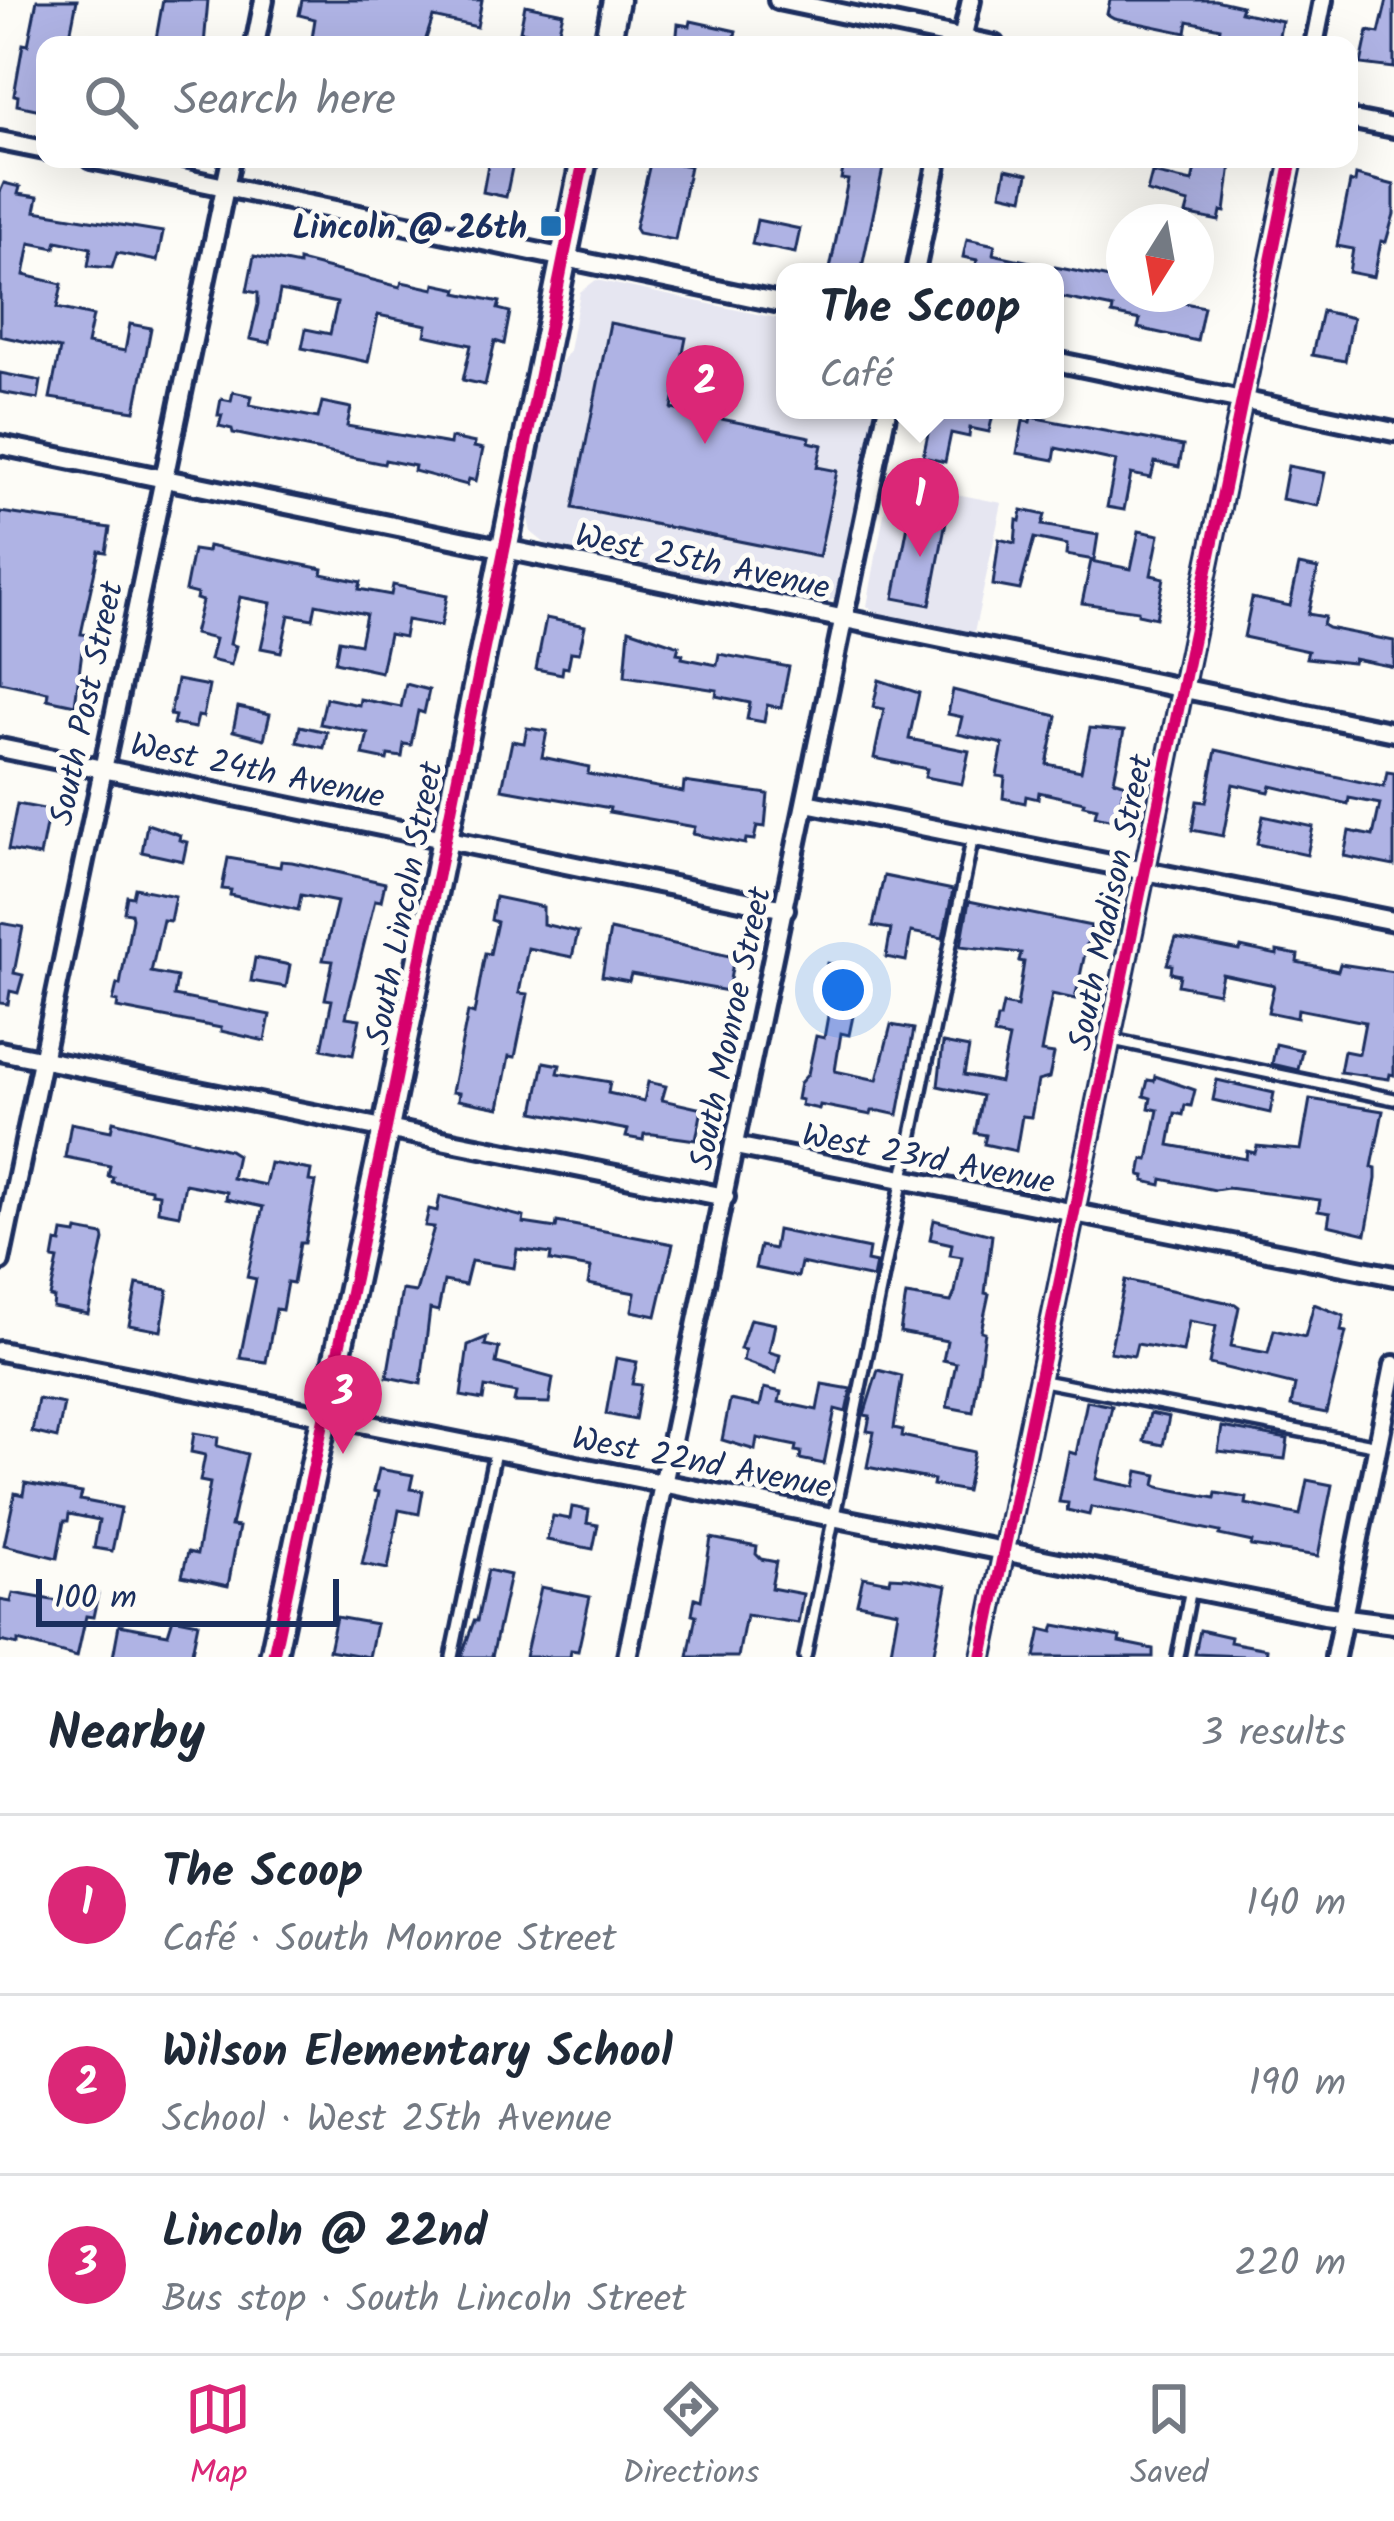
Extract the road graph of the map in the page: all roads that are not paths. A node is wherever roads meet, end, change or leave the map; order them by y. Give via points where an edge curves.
1 (264, 0) edge
2 (616, 0) edge
3 (778, 0) edge
4 (971, 0) edge
5 (1323, 0) edge
6 (257, 36) edge
7 (609, 36) edge
8 (936, 36) edge
9 (963, 36) edge
10 (1316, 36) edge
11 (1358, 121) edge
12 (1394, 128) edge
13 (0, 141) edge
14 (36, 148) edge
15 (136, 168) edge
16 (229, 168) edge
17 (582, 168) edge
18 (936, 168) edge
19 (1290, 168) edge
20 (226, 186) junction
21 (565, 258) junction
22 (917, 263) edge
23 (776, 302) edge
24 (1064, 363) edge
25 (1245, 401) junction
26 (884, 419) edge
27 (1394, 432) edge
28 (0, 445) edge
29 (163, 478) junction
30 (503, 548) junction
31 (843, 619) junction
32 (1183, 688) junction
33 (1394, 732) edge
34 (0, 748) edge
35 (102, 768) junction
36 (806, 802) junction
37 (973, 836) junction
38 (442, 838) junction
39 (1142, 870) junction
40 (785, 909) junction
41 (1394, 921) edge
42 (1108, 1040) junction
43 (0, 1051) edge
44 (40, 1059) junction
45 (1394, 1099) edge
46 (386, 1128) junction
47 (735, 1146) junction
48 (903, 1179) junction
49 (725, 1198) junction
50 (1073, 1212) junction
51 (0, 1261) edge
52 (1394, 1276) edge
53 (0, 1351) edge
54 (1394, 1366) edge
55 (1038, 1380) junction
56 (323, 1416) junction
57 (1378, 1447) junction
58 (495, 1451) junction
59 (662, 1484) junction
60 (832, 1516) junction
61 (1002, 1550) junction
62 (1191, 1588) junction
63 (1343, 1617) junction
64 (1394, 1624) edge
65 (273, 1657) edge
66 (452, 1657) edge
67 (627, 1657) edge
68 (805, 1657) edge
69 (982, 1657) edge
70 (1178, 1657) edge
71 (1335, 1657) edge

1 - 6 street
2 - 7 street
3 - 8 street
4 - 9 street
5 - 10 street
11 - 12 street
13 - 14 street
15 - 20 street
16 - 20 street, South Post Street
17 - 21 street, South Lincoln Street
18 - 22 street
19 - 25 street, South Madison Street
20 - 21 street
20 - 29 street, South Post Street
21 - 23 street
21 - 30 street, South Lincoln Street
24 - 25 street
25 - 27 street
25 - 32 street, South Madison Street
26 - 31 street, South Monroe Street
28 - 29 street, West 25th Avenue
29 - 30 street, West 25th Avenue
29 - 35 street, South Post Street
30 - 31 street, West 25th Avenue
30 - 38 street, South Lincoln Street
31 - 32 street, West 25th Avenue
31 - 36 street, South Monroe Street
32 - 33 street, West 25th Avenue
32 - 39 street, South Madison Street
34 - 35 street, West 24th Avenue
35 - 38 street, West 24th Avenue
35 - 44 street, South Post Street
36 - 37 street
36 - 40 street, South Monroe Street
37 - 39 street
37 - 48 lane
38 - 40 street, West 24th Avenue
38 - 46 street, South Lincoln Street
39 - 41 street
39 - 42 street, South Madison Street
40 - 47 street, South Monroe Street
42 - 45 lane
42 - 50 street, South Madison Street
43 - 44 street
44 - 46 street
44 - 51 street, South Post Street
46 - 49 street
46 - 56 street, South Lincoln Street
47 - 48 street, West 23rd Avenue
47 - 49 street, South Monroe Street
48 - 50 street, West 23rd Avenue
48 - 60 lane
49 - 59 street, South Monroe Street
50 - 52 street, West 23rd Avenue
50 - 55 street, South Madison Street
53 - 56 street, West 22nd Avenue
54 - 57 street
55 - 57 lane
55 - 61 street, South Madison Street
56 - 58 street, West 22nd Avenue
56 - 65 street, South Lincoln Street
57 - 63 street
58 - 59 street, West 22nd Avenue
58 - 66 lane
59 - 60 street, West 22nd Avenue
59 - 67 street, South Monroe Street
60 - 61 street, West 22nd Avenue
60 - 68 lane
61 - 62 street, West 22nd Avenue
61 - 69 street, South Madison Street
62 - 63 street, West 22nd Avenue
62 - 70 lane
63 - 64 street, West 22nd Avenue
63 - 71 street

